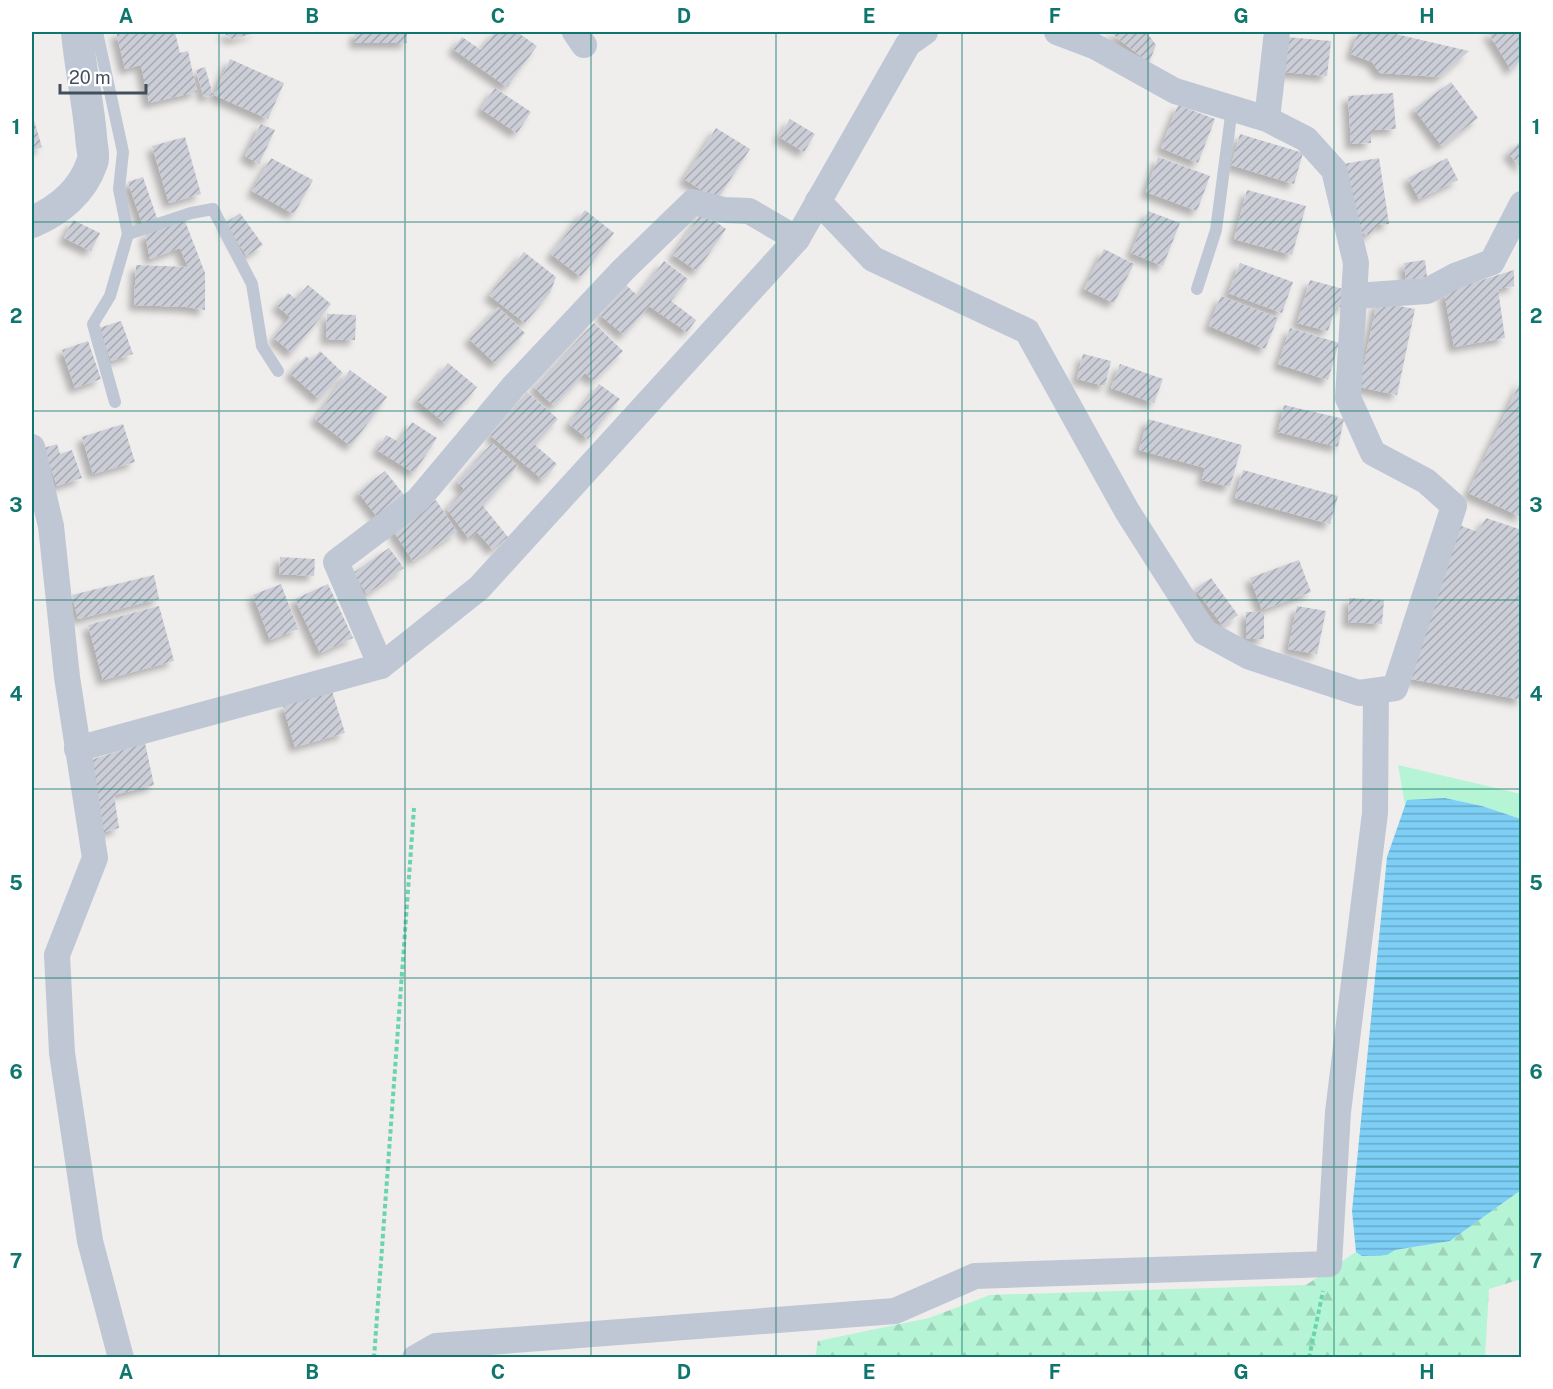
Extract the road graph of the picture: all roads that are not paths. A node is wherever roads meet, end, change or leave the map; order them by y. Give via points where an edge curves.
1 (77, 32) edge
2 (98, 32) edge
3 (925, 32) edge
4 (1057, 32) edge
5 (1277, 32) edge
6 (1232, 108) junction
7 (1267, 119) junction
8 (818, 201) junction
9 (1521, 204) edge
10 (32, 222) edge
11 (128, 234) junction
12 (797, 239) junction
13 (1197, 290) dead end
14 (1355, 296) junction
15 (278, 371) dead end
16 (115, 402) dead end
17 (32, 447) edge
18 (381, 666) junction
19 (1376, 691) junction
20 (77, 750) junction
21 (121, 1358) edge
22 (415, 1358) edge

1 - 10 street via 93,162 75,194
2 - 11 lane via 123,152 119,189
3 - 8 street via 908,44
4 - 6 street via 1094,46 1176,91
5 - 7 street
6 - 7 street
6 - 13 lane via 1216,230
7 - 14 street via 1306,139 1334,170 1356,263
8 - 12 street
8 - 19 street via 873,259 1026,331 1128,511 1203,632 1250,657 1359,693
9 - 14 street via 1492,262 1427,291
11 - 15 lane via 213,209 252,284 262,346
11 - 16 lane via 110,296 93,324
12 - 18 street via 479,588
12 - 18 street via 749,211 693,202 622,270 512,388 417,500 336,562
14 - 19 street via 1348,398 1373,453 1426,481 1454,506 1395,688
17 - 20 street via 51,526
18 - 20 street
19 - 22 street via 1375,813 1338,1112 1329,1264 975,1276 895,1311 436,1346
20 - 21 street via 95,858 57,955 62,1053 90,1241

